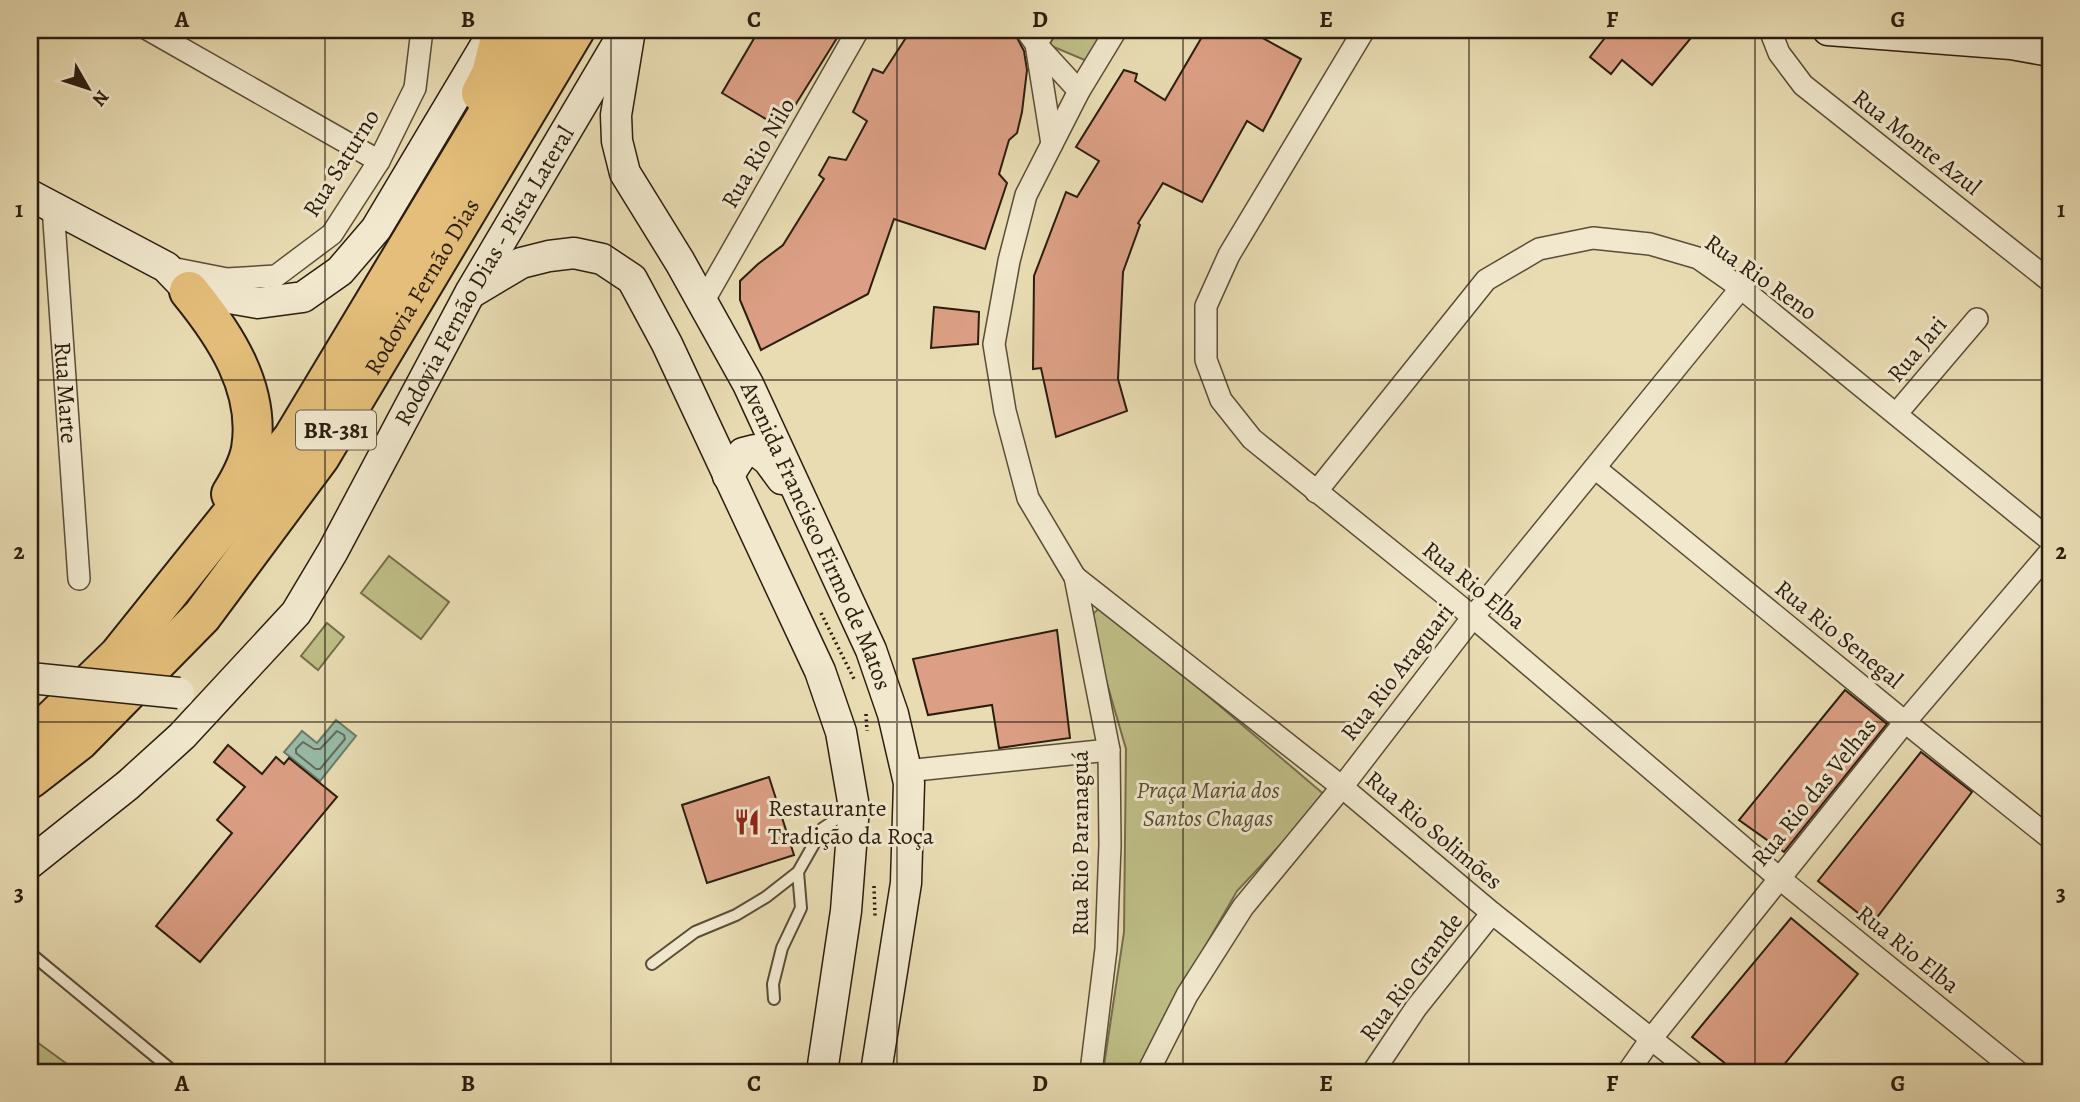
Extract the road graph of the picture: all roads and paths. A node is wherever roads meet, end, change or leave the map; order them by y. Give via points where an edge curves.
1 (149, 30) edge
2 (422, 30) edge
3 (495, 30) edge
4 (502, 30) edge
5 (538, 30) edge
6 (575, 30) edge
7 (628, 30) edge
8 (858, 30) edge
9 (1116, 30) edge
10 (1364, 30) edge
11 (1770, 30) edge
12 (1828, 30) edge
13 (1036, 34) edge
14 (2050, 51) edge
15 (1079, 90) junction
16 (1052, 144) junction
17 (379, 161) junction
18 (41, 201) edge
19 (396, 267) junction
20 (178, 279) junction
21 (2050, 281) edge
22 (1741, 288) junction
23 (470, 293) junction
24 (703, 303) junction
25 (1977, 319) dead end
26 (1897, 413) junction
27 (1595, 468) junction
28 (728, 476) junction
29 (1316, 492) junction
30 (807, 514) junction
31 (2050, 540) edge
32 (2050, 552) edge
33 (1074, 577) junction
34 (79, 579) dead end
35 (1473, 617) junction
36 (119, 655) junction
37 (252, 662) junction
38 (30, 678) edge
39 (1905, 722) junction
40 (30, 737) edge
41 (1109, 750) junction
42 (906, 771) junction
43 (30, 779) edge
44 (1342, 787) junction
45 (854, 807) junction
46 (2050, 838) edge
47 (30, 863) edge
48 (799, 872) junction
49 (1779, 878) junction
50 (1492, 914) junction
51 (30, 953) edge
52 (652, 964) dead end
53 (774, 999) dead end
54 (1651, 1040) junction
55 (174, 1072) edge
56 (822, 1072) edge
57 (876, 1072) edge
58 (1091, 1072) edge
59 (1148, 1072) edge
60 (1373, 1072) edge
61 (1628, 1072) edge
62 (1693, 1072) edge
63 (2018, 1072) edge

1 - 17 street
2 - 17 street, Rua Saturno via 415,88
3 - 20 street via 376,229 340,271 303,297 258,303
4 - 19 highway via 491,74 405,236
5 - 19 highway, Rodovia Fernão Dias / BR-381
6 - 43 highway, Rodovia Fernão Dias / BR-381 via 320,457 202,616 79,741
7 - 23 street, Rodovia Fernão Dias - Pista Lateral / BR-381
7 - 24 street, Avenida Francisco Firmo de Matos via 616,115 625,173
8 - 24 street, Rua Rio Nilo
9 - 15 street, Rua Rio Paranaguá
10 - 29 street, Rua Rio Elba via 1229,255 1206,306 1206,360 1221,400 1252,439
11 - 21 street, Rua Monte Azul via 1779,53 1803,86
12 - 14 street
13 - 15 street
13 - 16 street
15 - 16 street, Rua Rio Paranaguá
16 - 33 street, Rua Rio Paranaguá via 1026,195 994,344 1005,411 1028,498
17 - 20 street, Rua Saturno via 332,234 276,276
18 - 20 street, Rua Marte
18 - 34 street, Rua Marte
19 - 36 highway, Rodovia Fernão Dias / BR-381 via 292,439
20 - 36 highway via 218,327 249,392 251,451 228,501 124,640
22 - 26 street, Rua Rio Reno
22 - 27 street, Rua Rio Araguari
22 - 29 street, Rua Rio Reno via 1698,258 1650,244 1593,238 1539,249 1486,280
23 - 28 street, Avenida Francisco Firmo de Matos via 521,263 574,253 602,259 632,279
23 - 37 street, Rodovia Fernão Dias - Pista Lateral / BR-381 via 333,551 296,613
24 - 30 street, Avenida Francisco Firmo de Matos via 748,384
25 - 26 street, Rua Jari
26 - 31 street, Rua Rio Reno
27 - 35 street, Rua Rio Araguari
27 - 39 street, Rua Rio Senegal
28 - 30 street via 743,453 755,450 768,460
28 - 45 street, Avenida Francisco Firmo de Matos via 820,671 841,732
29 - 35 street, Rua Rio Elba
30 - 42 street, Avenida Francisco Firmo de Matos via 871,650
32 - 39 street, Rua Rio das Velhas
33 - 41 street, Rua Rio Paranaguá
33 - 44 street, Rua Rio Solimões
35 - 44 street, Rua Rio Araguari
35 - 49 street, Rua Rio Elba
36 - 40 highway, Rodovia Fernão Dias / BR-381
37 - 38 street, bridge via 203,689 179,693
37 - 47 street, BR-381 via 137,777
39 - 46 street, Rua Rio Senegal
39 - 49 street, Rua Rio das Velhas
41 - 42 street
41 - 58 street, Rua Rio Paranaguá via 1106,949
42 - 57 street, Avenida Francisco Firmo de Matos via 906,883
44 - 50 street, Rua Rio Solimões
44 - 59 street, Rua Rio Araguari via 1243,907 1187,995
45 - 48 lane via 823,828
45 - 56 street, Avenida Francisco Firmo de Matos via 846,911
48 - 52 lane via 736,915 695,932
48 - 53 lane via 801,908 782,948
49 - 54 street, Rua Rio das Velhas
49 - 63 street, Rua Rio Elba
50 - 54 street, Rua Rio Solimões
50 - 60 street, Rua Rio Grande via 1416,1008
51 - 55 lane
54 - 61 street, Rua Rio das Velhas
54 - 62 street, Rua Rio Solimões

